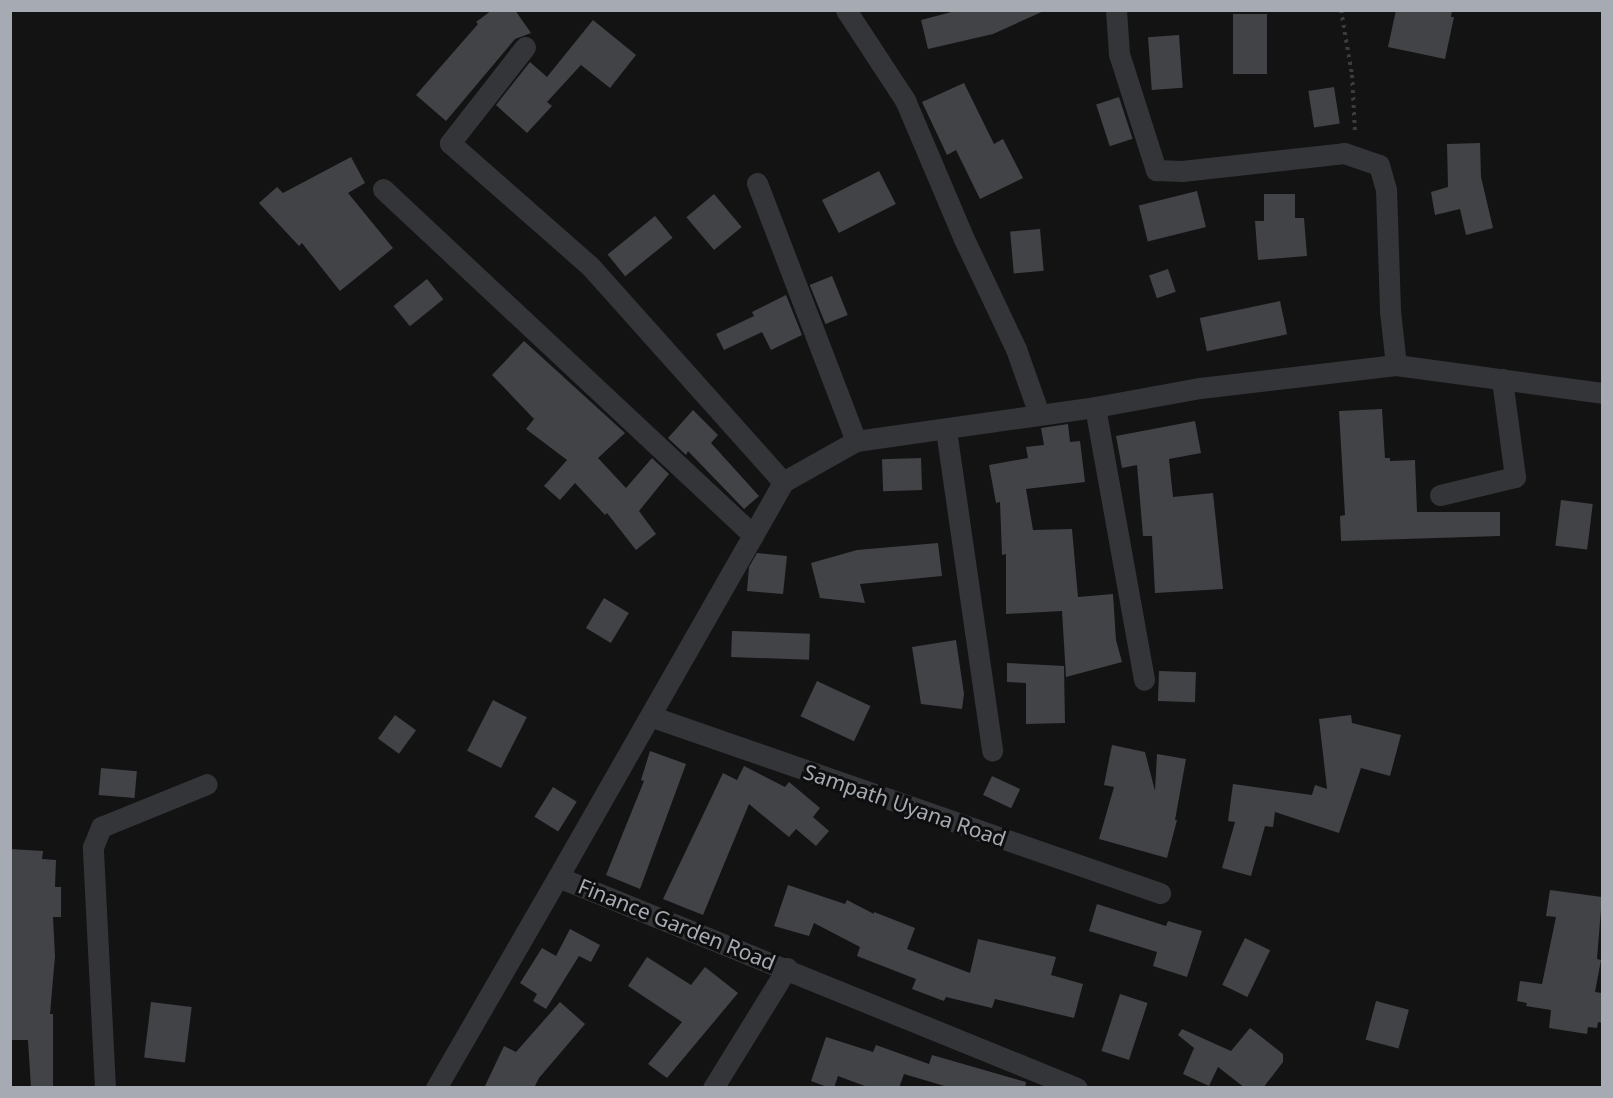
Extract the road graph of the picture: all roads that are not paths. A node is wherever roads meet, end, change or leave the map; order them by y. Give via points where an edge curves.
1 (846, 10) edge
2 (1116, 10) edge
3 (525, 47) dead end
4 (757, 183) dead end
5 (383, 189) dead end
6 (1396, 365) junction
7 (1502, 379) junction
8 (1602, 393) edge
9 (1095, 407) junction
10 (1039, 414) junction
11 (946, 430) junction
12 (856, 441) junction
13 (783, 482) junction
14 (1440, 495) dead end
15 (753, 535) junction
16 (1144, 680) dead end
17 (650, 716) junction
18 (992, 751) dead end
19 (207, 784) dead end
20 (558, 878) junction
21 (1160, 893) dead end
22 (787, 968) junction
23 (105, 1088) edge
24 (436, 1088) edge
25 (713, 1088) edge
26 (1077, 1088) edge

1 - 10 street via 905,100 1016,349
2 - 6 street via 1119,54 1156,170 1182,171 1344,153 1379,165 1386,189 1389,311
3 - 13 street via 450,143 590,266
4 - 12 street
5 - 15 street
6 - 7 street
6 - 9 street via 1200,388
7 - 8 street
7 - 14 street via 1515,477
9 - 10 street
9 - 16 street
10 - 11 street
11 - 12 street
11 - 18 street
12 - 13 street
13 - 15 street
15 - 17 street
17 - 20 street
17 - 21 street, Sampath Uyana Road
19 - 23 street via 101,827 93,847
20 - 22 street, Finance Garden Road
20 - 24 street, Finance Garden Road
22 - 25 street, Finance Garden Road
22 - 26 street, Finance Garden Road

